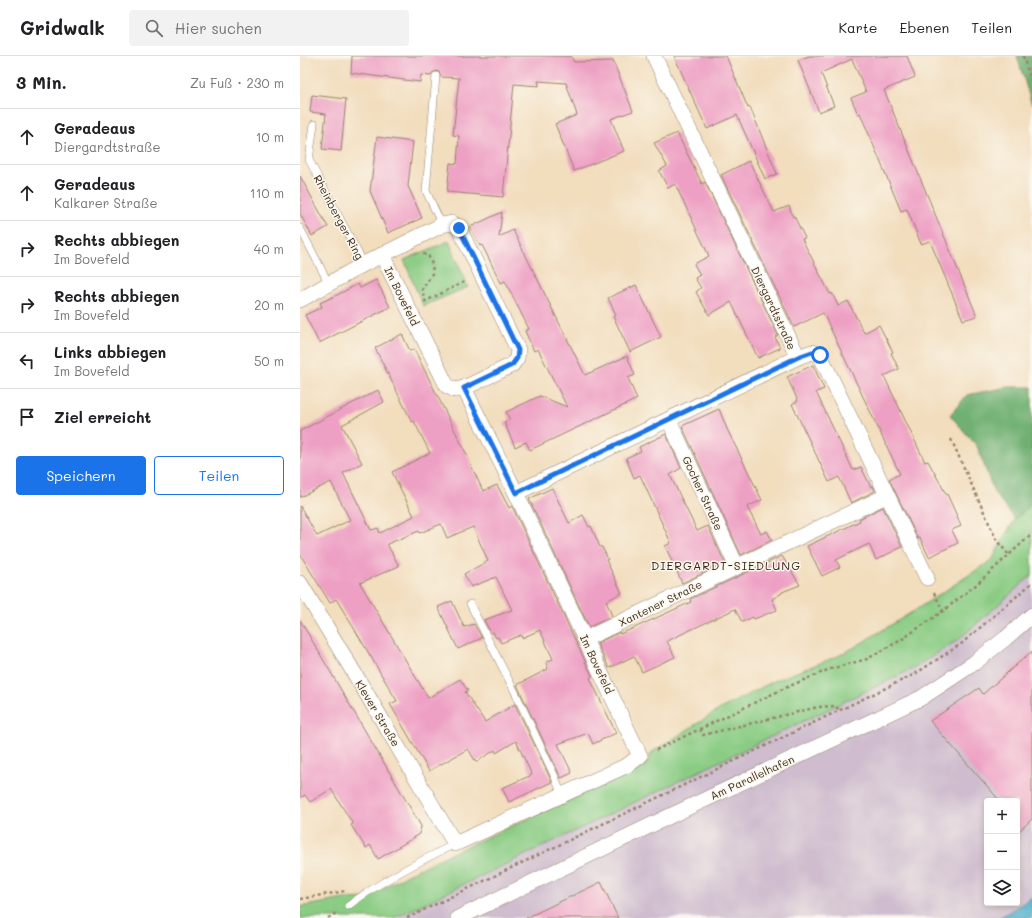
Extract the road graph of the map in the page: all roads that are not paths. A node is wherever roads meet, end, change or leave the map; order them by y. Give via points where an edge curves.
1 (654, 56) edge
2 (436, 76) dead end
3 (314, 124) dead end
4 (442, 225) junction
5 (300, 228) edge
6 (382, 255) junction
7 (364, 264) junction
8 (329, 284) junction
9 (300, 300) edge
10 (798, 357) junction
11 (464, 388) junction
12 (669, 420) junction
13 (516, 493) junction
14 (886, 496) junction
15 (737, 567) junction
16 (927, 578) dead end
17 (300, 583) edge
18 (470, 604) dead end
19 (1032, 615) edge
20 (585, 639) junction
21 (562, 796) junction
22 (455, 844) junction
23 (348, 906) dead end
24 (458, 918) edge

1 - 10 street, Diergardtstraße
2 - 4 lane via 426,191
3 - 7 lane, Rheinberger Ring via 309,160
4 - 6 street, Im Bovefeld
4 - 11 street via 452,223 459,228 518,350 517,358 512,365
5 - 8 lane
6 - 7 street, Rheinberger Ring
6 - 11 street, Im Bovefeld via 448,386 455,390
7 - 8 street, Rheinberger Ring
8 - 9 street, Rheinberger Ring
10 - 12 street
10 - 14 street, Diergardtstraße via 812,352 820,355
11 - 13 street, Im Bovefeld
12 - 13 street
12 - 15 street, Gocher Straße
13 - 20 street, Im Bovefeld
14 - 15 street, Xantener Straße
14 - 16 street, Diergardtstraße
15 - 20 street, Xantener Straße
17 - 22 street, Klever Straße
18 - 21 lane via 516,694
19 - 24 street, Am Parallelhafen via 974,664 921,698
20 - 21 street, Im Bovefeld via 640,756 628,765
21 - 22 street
22 - 23 lane via 367,892

